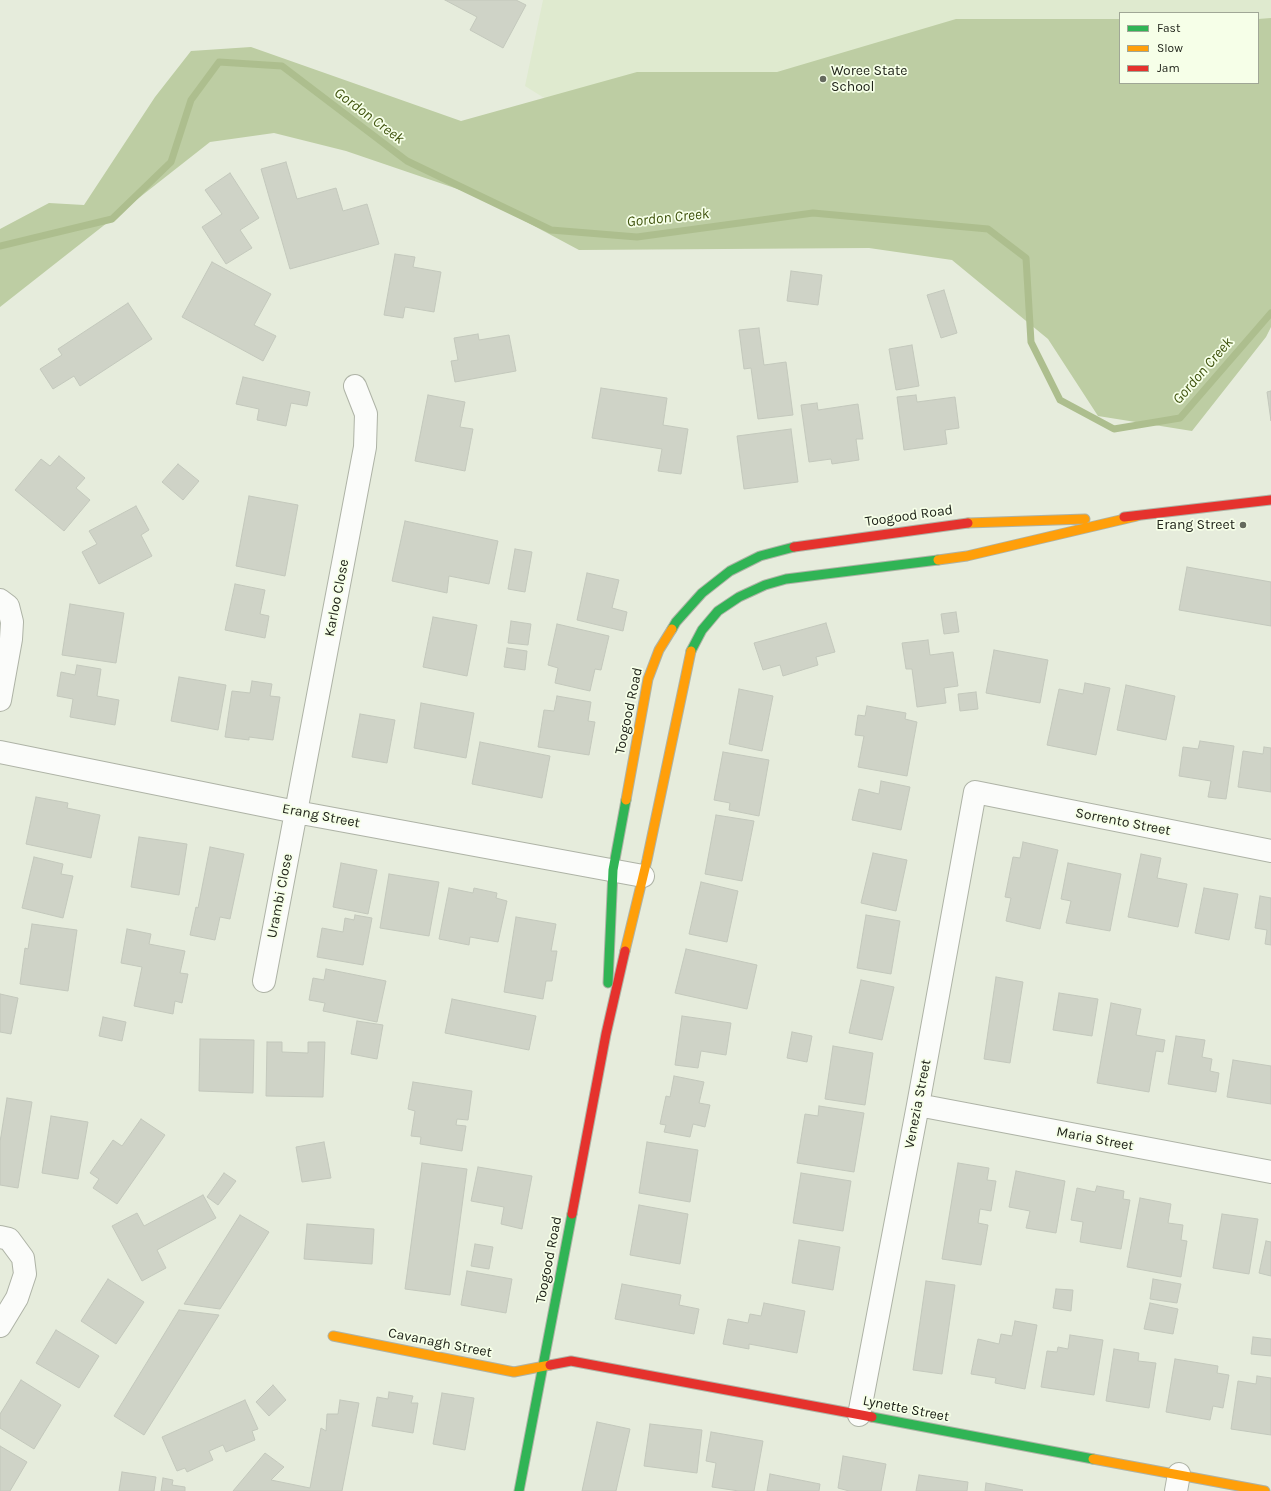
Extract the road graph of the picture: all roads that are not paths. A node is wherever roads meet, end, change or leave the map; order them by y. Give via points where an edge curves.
1 (355, 386) dead end
2 (1271, 498) edge
3 (1137, 516) junction
4 (0, 600) edge
5 (0, 700) edge
6 (0, 752) edge
7 (975, 792) joint
8 (296, 812) junction
9 (1271, 851) edge
10 (613, 870) junction
11 (643, 876) junction
12 (264, 981) dead end
13 (606, 1034) junction
14 (918, 1105) junction
15 (1271, 1172) edge
16 (0, 1237) edge
17 (0, 1326) edge
18 (333, 1336) dead end
19 (543, 1367) junction
20 (859, 1415) junction
21 (1178, 1483) edge
22 (519, 1491) edge
23 (1265, 1491) edge

1 - 8 street, Karloo Close via 366,414 365,448
2 - 3 street, Toogood Road
3 - 10 street, Toogood Road via 939,526 790,547 760,556 730,571 702,593 676,622 659,650 648,679
3 - 11 street, Toogood Road via 967,556 786,578 739,597 718,611 702,630 690,653
4 - 5 street via 8,606 12,622
6 - 8 street, Erang Street
7 - 9 street, Sorrento Street
7 - 14 street, Venezia Street
8 - 10 street, Erang Street
8 - 12 street, Urambi Close
10 - 11 street, Erang Street
10 - 13 street, Toogood Road
11 - 13 street, Toogood Road
13 - 19 street, Toogood Road
14 - 15 street, Maria Street
14 - 20 street, Venezia Street
16 - 17 street via 9,1240 23,1258 25,1274 17,1298
18 - 19 street, Cavanagh Street via 514,1372
19 - 20 street, Lynette Street via 571,1361
19 - 22 street, Toogood Road
20 - 21 street, Lynette Street
21 - 23 street, Lynette Street

